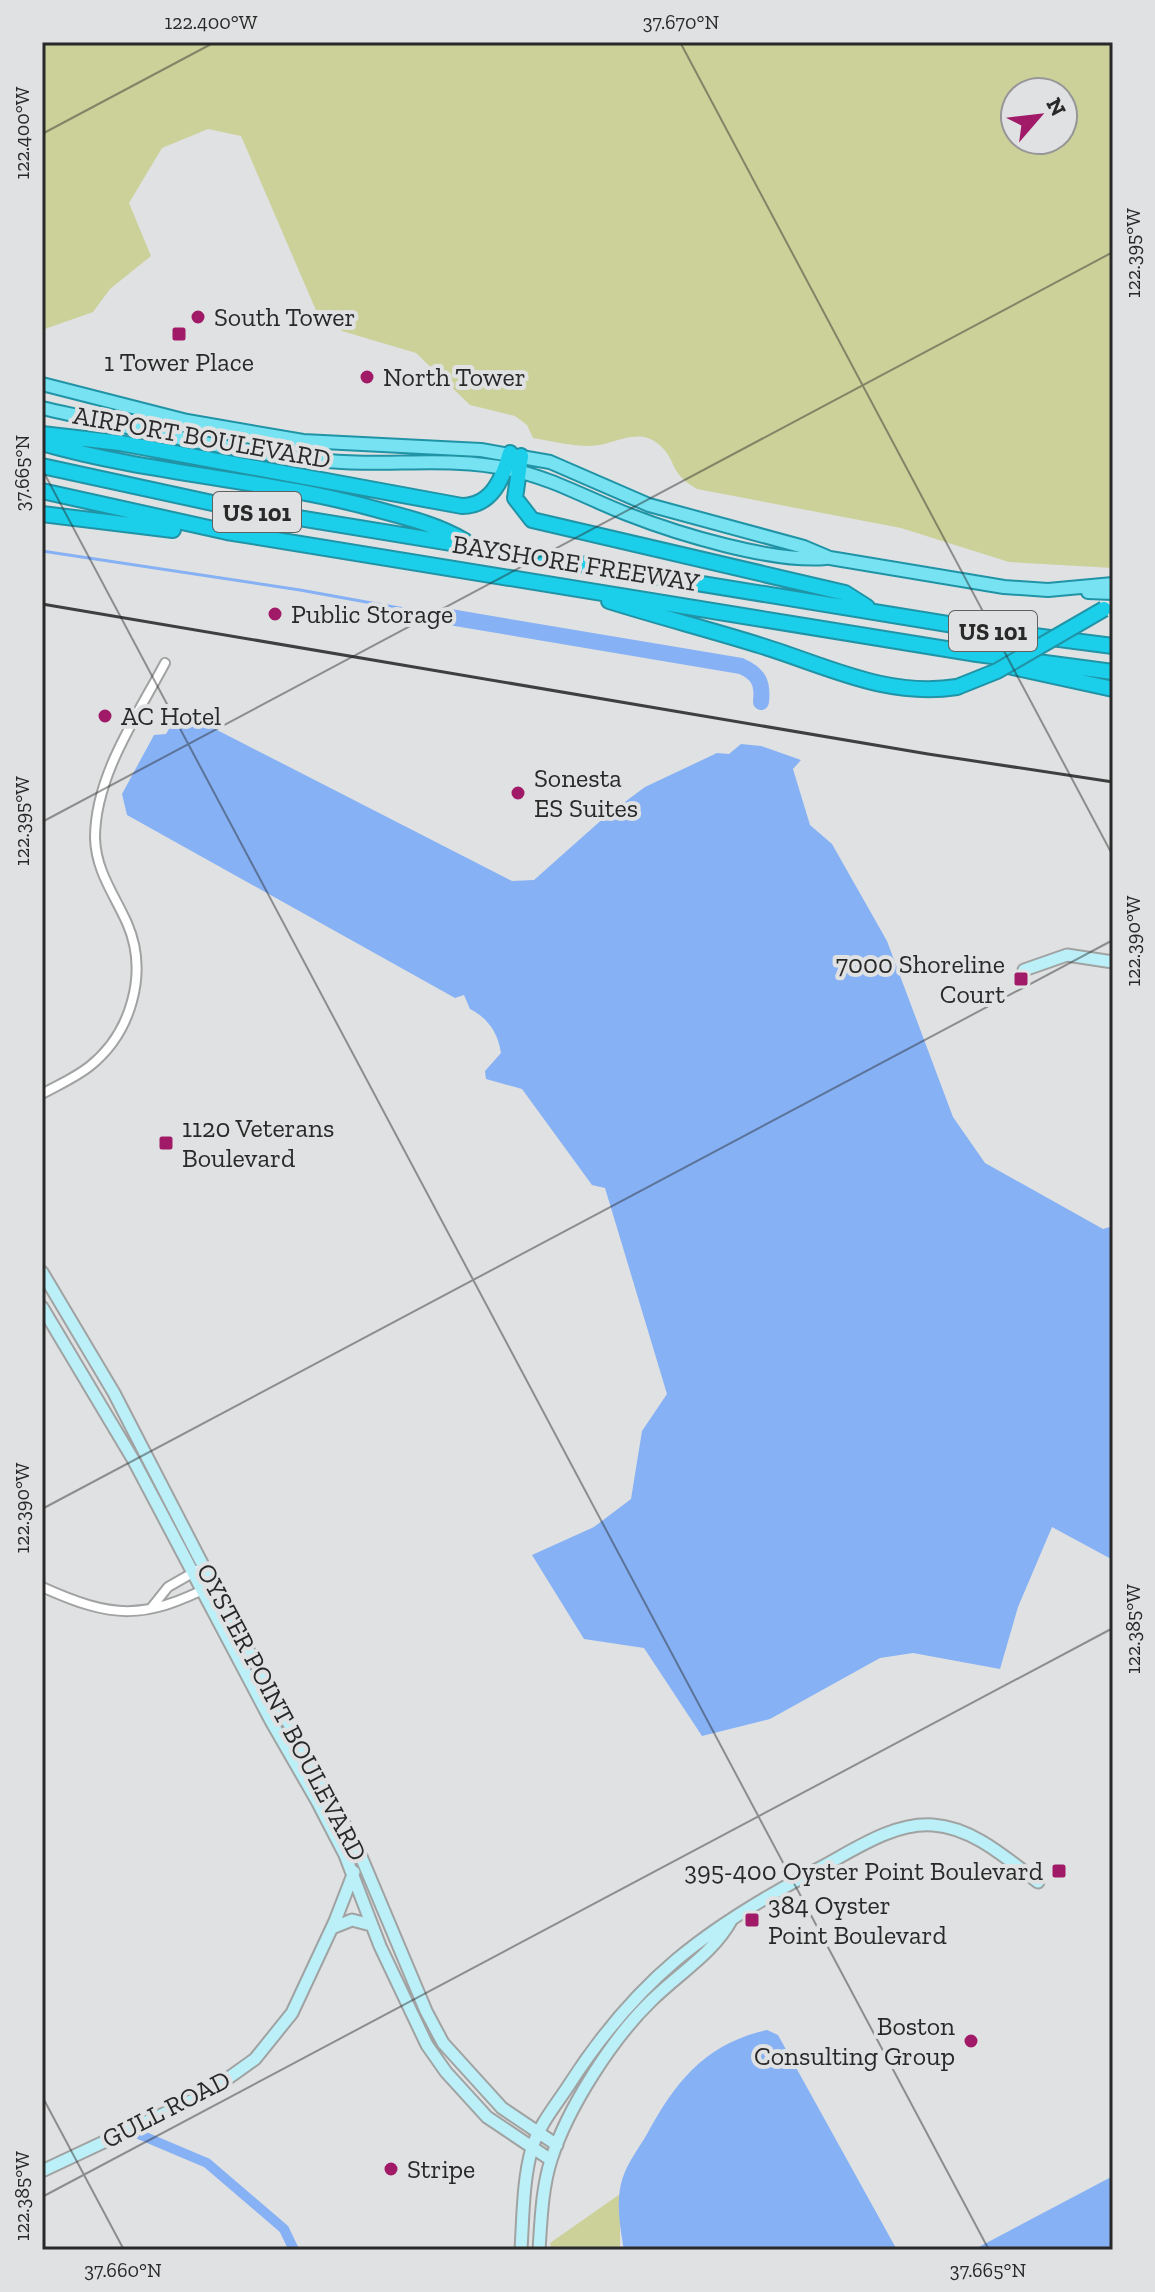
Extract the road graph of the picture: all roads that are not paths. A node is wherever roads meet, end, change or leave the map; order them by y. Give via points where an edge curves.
1 (42, 384) edge
2 (42, 408) edge
3 (42, 434) edge
4 (42, 443) edge
5 (514, 462) junction
6 (42, 466) edge
7 (42, 491) edge
8 (42, 514) edge
9 (474, 546) junction
10 (385, 556) junction
11 (1113, 584) edge
12 (563, 586) junction
13 (1065, 589) junction
14 (1113, 593) edge
15 (1109, 608) edge
16 (874, 611) junction
17 (1113, 646) edge
18 (977, 654) junction
19 (165, 663) dead end
20 (1113, 672) edge
21 (1113, 689) edge
22 (1113, 962) edge
23 (1024, 970) dead end
24 (42, 1094) edge
25 (42, 1272) edge
26 (42, 1307) edge
27 (198, 1571) junction
28 (42, 1587) edge
29 (207, 1588) junction
30 (152, 1607) junction
31 (365, 1862) junction
32 (352, 1873) junction
33 (1038, 1882) dead end
34 (734, 1915) junction
35 (371, 1925) junction
36 (332, 1929) junction
37 (631, 2002) junction
38 (641, 2011) junction
39 (537, 2134) junction
40 (557, 2145) junction
41 (531, 2150) junction
42 (551, 2160) junction
43 (42, 2171) edge
44 (521, 2250) edge
45 (539, 2250) edge

1 - 5 main road, AIRPORT BOULEVARD via 187,421 303,441
2 - 5 main road, AIRPORT BOULEVARD via 327,461
3 - 5 highway via 166,450 462,506 488,498
4 - 9 highway via 114,462 347,501 442,528
5 - 13 main road via 665,527 801,560 830,558 972,584
5 - 16 highway via 515,498 532,520 845,593
6 - 9 highway, BAYSHORE FREEWAY / US 101 via 205,503
7 - 10 highway, BAYSHORE FREEWAY / US 101 via 188,525
8 - 10 highway
9 - 16 highway, BAYSHORE FREEWAY / US 101
10 - 12 highway, BAYSHORE FREEWAY / US 101
11 - 13 main road
12 - 15 highway, bridge via 873,684 915,691 957,687 997,671
12 - 18 highway, BAYSHORE FREEWAY / US 101
13 - 14 main road
16 - 17 highway, BAYSHORE FREEWAY / US 101
18 - 20 highway, BAYSHORE FREEWAY / US 101
18 - 21 highway via 1029,673
19 - 24 street via 107,779 95,837 101,872 135,949 133,1000 107,1050 78,1075
22 - 23 street via 1067,955
25 - 27 street, OYSTER POINT BOULEVARD via 114,1393
26 - 27 street, OYSTER POINT BOULEVARD
27 - 29 street, OYSTER POINT BOULEVARD
27 - 30 street via 168,1587
28 - 30 street via 86,1607 136,1613
29 - 30 street
29 - 31 street, OYSTER POINT BOULEVARD
29 - 32 street, OYSTER POINT BOULEVARD
31 - 32 street
31 - 39 street, OYSTER POINT BOULEVARD via 443,2043 483,2090
32 - 35 street, OYSTER POINT BOULEVARD
32 - 36 street, GULL ROAD
33 - 34 street via 967,1833 948,1826 914,1825 863,1846
34 - 37 street via 646,1984
34 - 38 street via 714,1947
35 - 36 street via 352,1920
35 - 41 street, OYSTER POINT BOULEVARD via 419,2030 446,2072 487,2117
36 - 43 street, GULL ROAD via 292,2013 239,2073 206,2094
37 - 38 street
37 - 39 street via 603,2033
38 - 40 street via 603,2062
39 - 40 street, OYSTER POINT BOULEVARD
39 - 41 street
40 - 42 street
41 - 42 street, OYSTER POINT BOULEVARD
41 - 44 street
42 - 45 street

